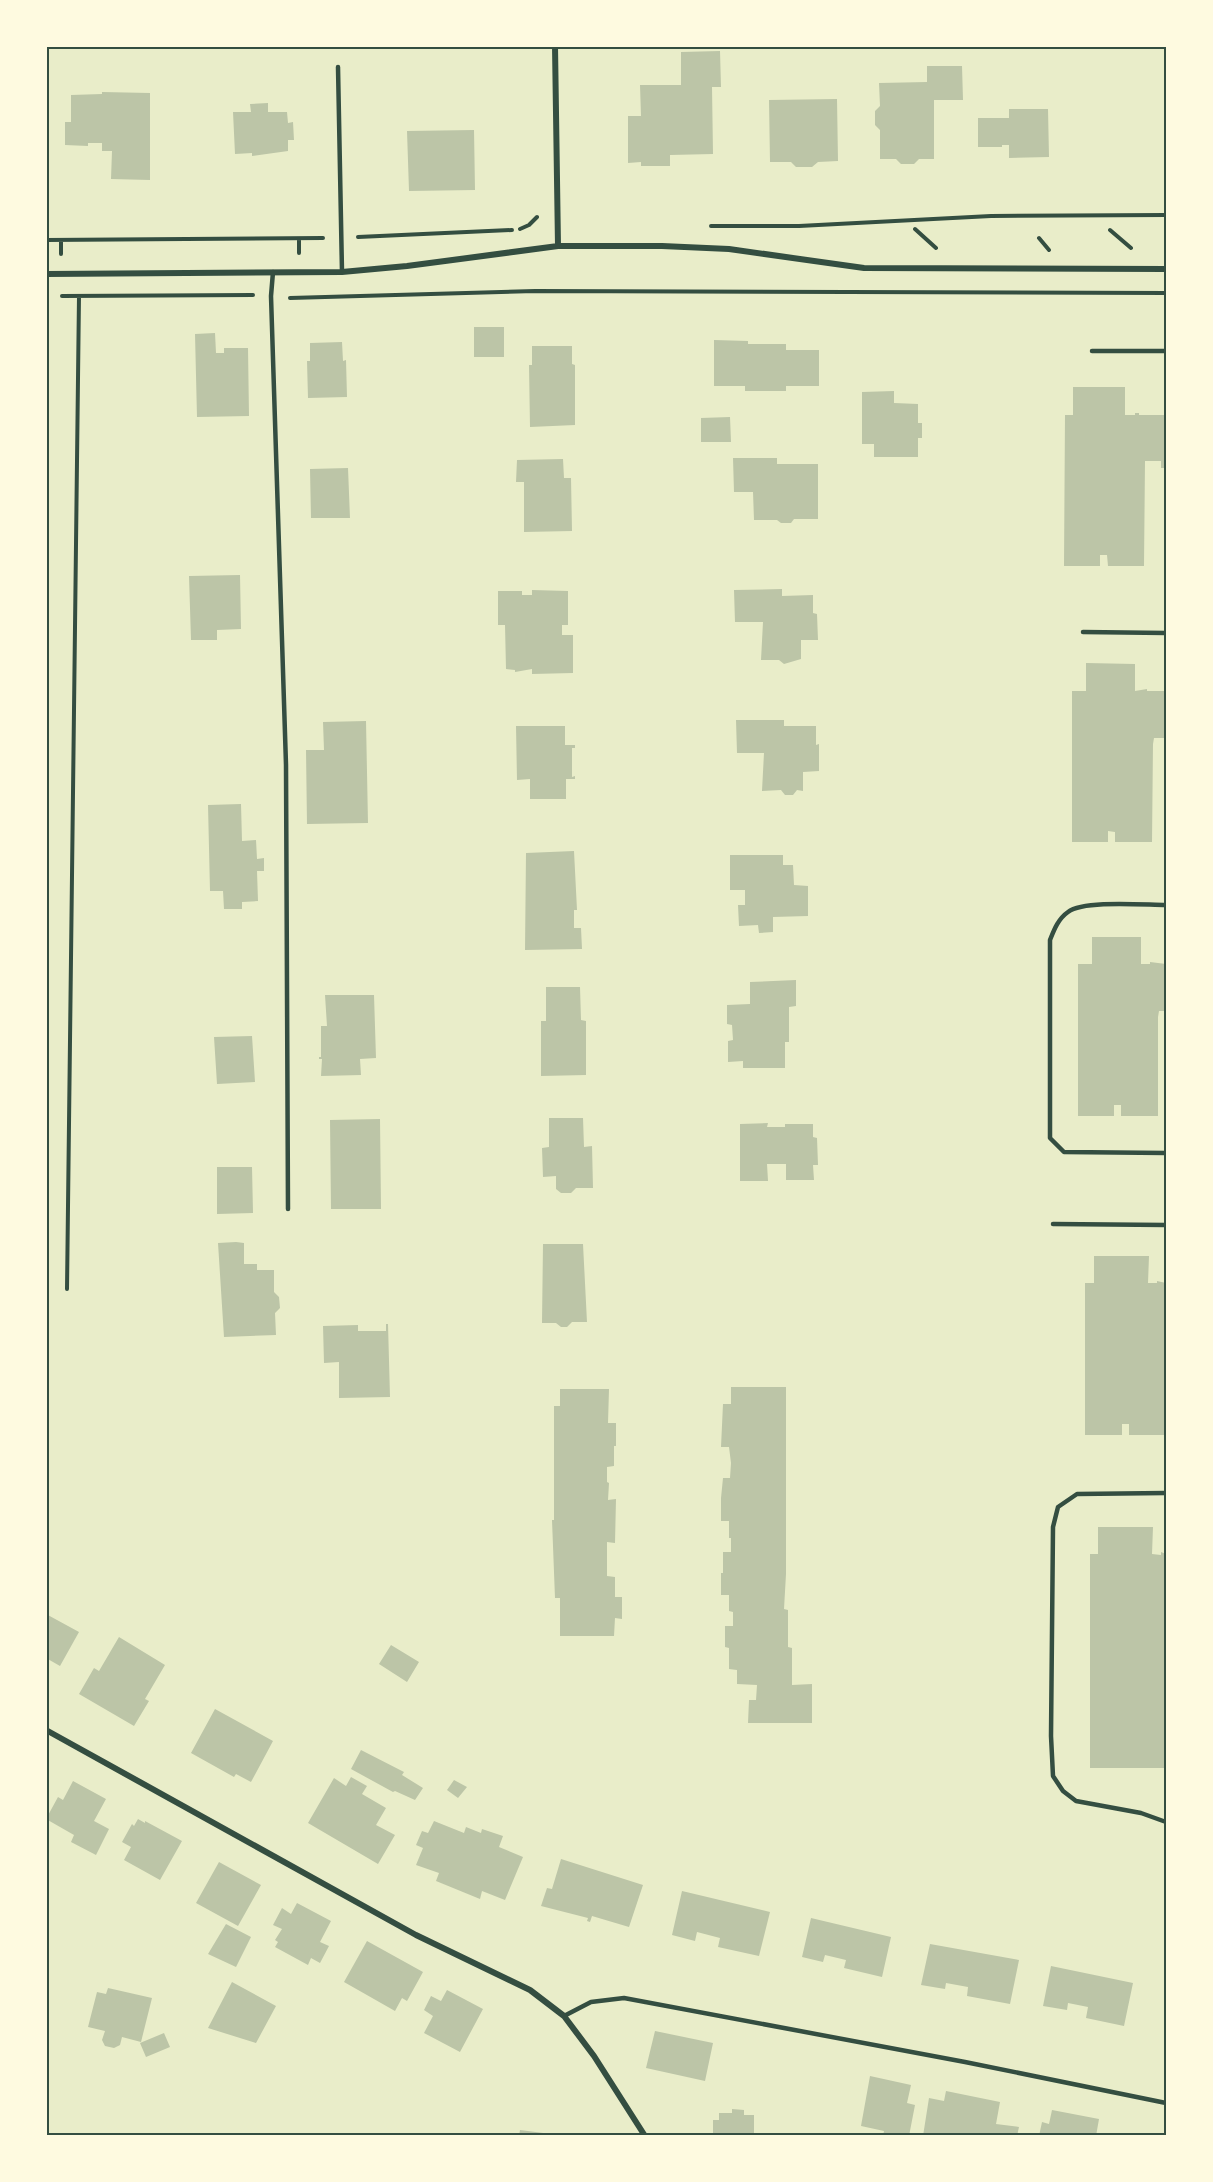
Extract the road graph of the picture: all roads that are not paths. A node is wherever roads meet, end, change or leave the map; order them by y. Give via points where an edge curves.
1 (555, 46) edge
2 (338, 67) dead end
3 (558, 246) junction
4 (1167, 269) edge
5 (273, 272) junction
6 (342, 272) junction
7 (46, 274) edge
8 (1092, 351) dead end
9 (1167, 351) edge
10 (1083, 632) dead end
11 (1167, 633) edge
12 (1167, 905) edge
13 (1167, 1153) edge
14 (288, 1209) dead end
15 (1053, 1224) dead end
16 (1167, 1225) edge
17 (1167, 1493) edge
18 (46, 1730) edge
19 (1167, 1822) edge
20 (564, 2016) junction
21 (1167, 2103) edge
22 (645, 2136) edge

1 - 3 street
2 - 6 lane
3 - 4 street via 729,249 864,268
3 - 6 street
5 - 6 street
5 - 7 street
5 - 14 lane via 286,765
8 - 9 lane
10 - 11 lane
12 - 13 lane via 1083,905 1067,912 1050,940 1050,1138 1064,1152
15 - 16 lane
17 - 19 lane via 1077,1494 1058,1507 1053,1527 1051,1736 1053,1776 1076,1802 1141,1813
18 - 20 street via 416,1935 530,1990
20 - 21 lane via 591,2002 624,1998
20 - 22 street

